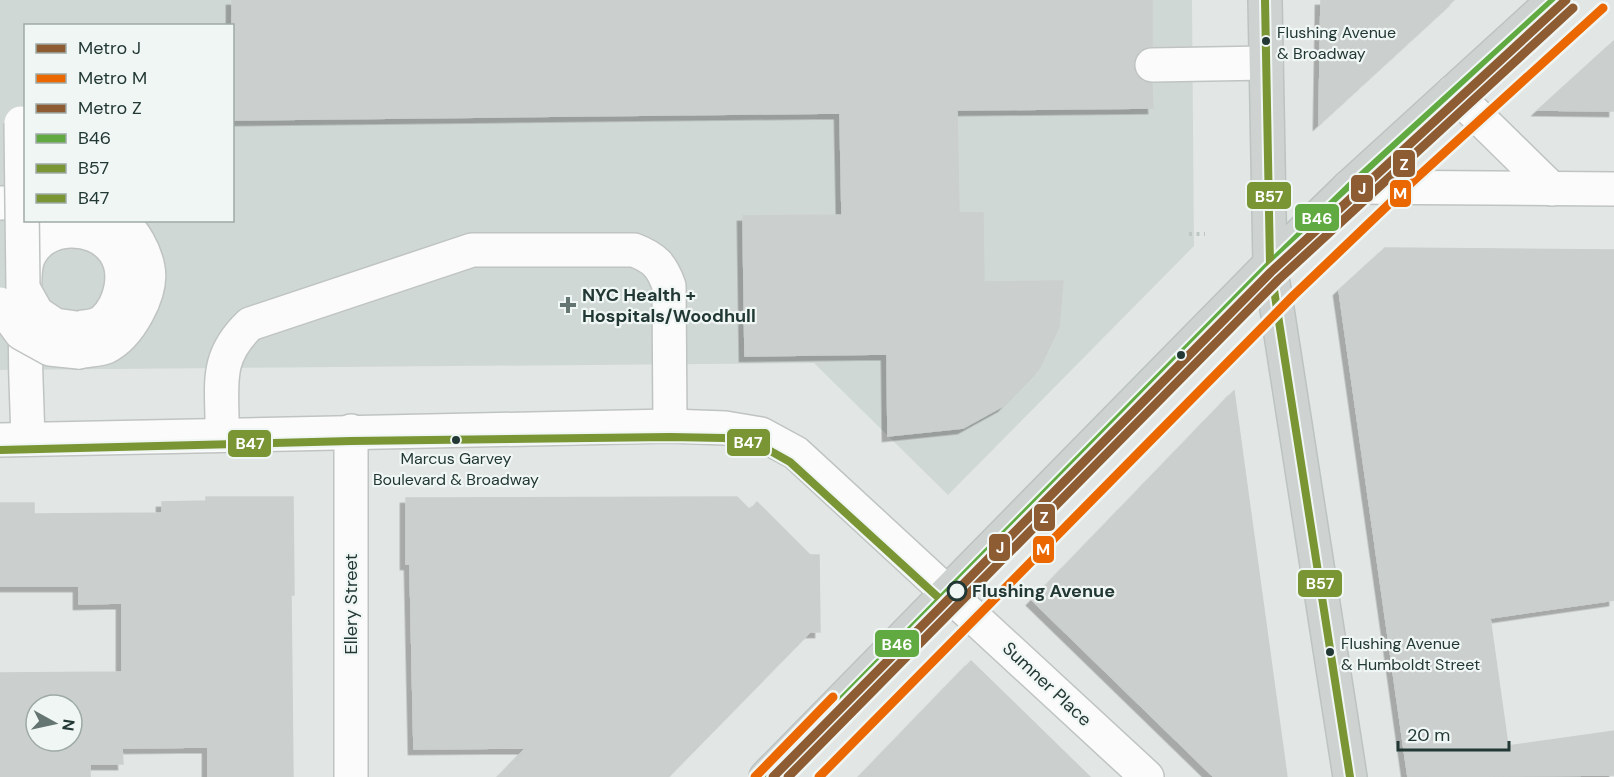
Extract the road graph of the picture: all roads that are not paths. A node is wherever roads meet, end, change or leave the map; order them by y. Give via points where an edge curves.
1 (1265, 0) edge
2 (1554, 0) edge
3 (1266, 63) junction
4 (1152, 65) dead end
5 (1453, 92) junction
6 (21, 123) dead end
7 (1349, 187) junction
8 (1552, 189) junction
9 (1614, 189) edge
10 (24, 202) edge
11 (0, 203) edge
12 (123, 222) edge
13 (1270, 264) junction
14 (0, 304) edge
15 (77, 340) junction
16 (670, 426) junction
17 (351, 431) junction
18 (222, 434) junction
19 (14, 439) edge
20 (947, 591) junction
21 (351, 777) edge
22 (766, 777) edge
23 (1147, 777) edge
24 (1350, 777) edge

1 - 3 main road
2 - 5 main road
3 - 4 street
3 - 13 main road
5 - 7 main road
5 - 8 street
6 - 15 street, bridge via 22,288 37,313
7 - 8 street
7 - 13 main road
8 - 9 street
10 - 11 street
12 - 15 street via 141,246 149,270 143,301 129,329 106,347
13 - 20 main road
13 - 24 main road
14 - 15 street, bridge via 21,333 50,349
15 - 19 street via 102,323 119,300 122,270 114,250 90,233 65,231 44,236 28,256
16 - 17 street, Sumner Place
16 - 18 street via 669,286 663,268 651,256 634,250 472,250 250,324 235,338 223,361
16 - 20 street, Sumner Place via 761,434 796,453
17 - 18 street, Sumner Place
17 - 21 street, Ellery Street
18 - 19 street, Sumner Place
20 - 22 main road
20 - 23 street, Sumner Place

